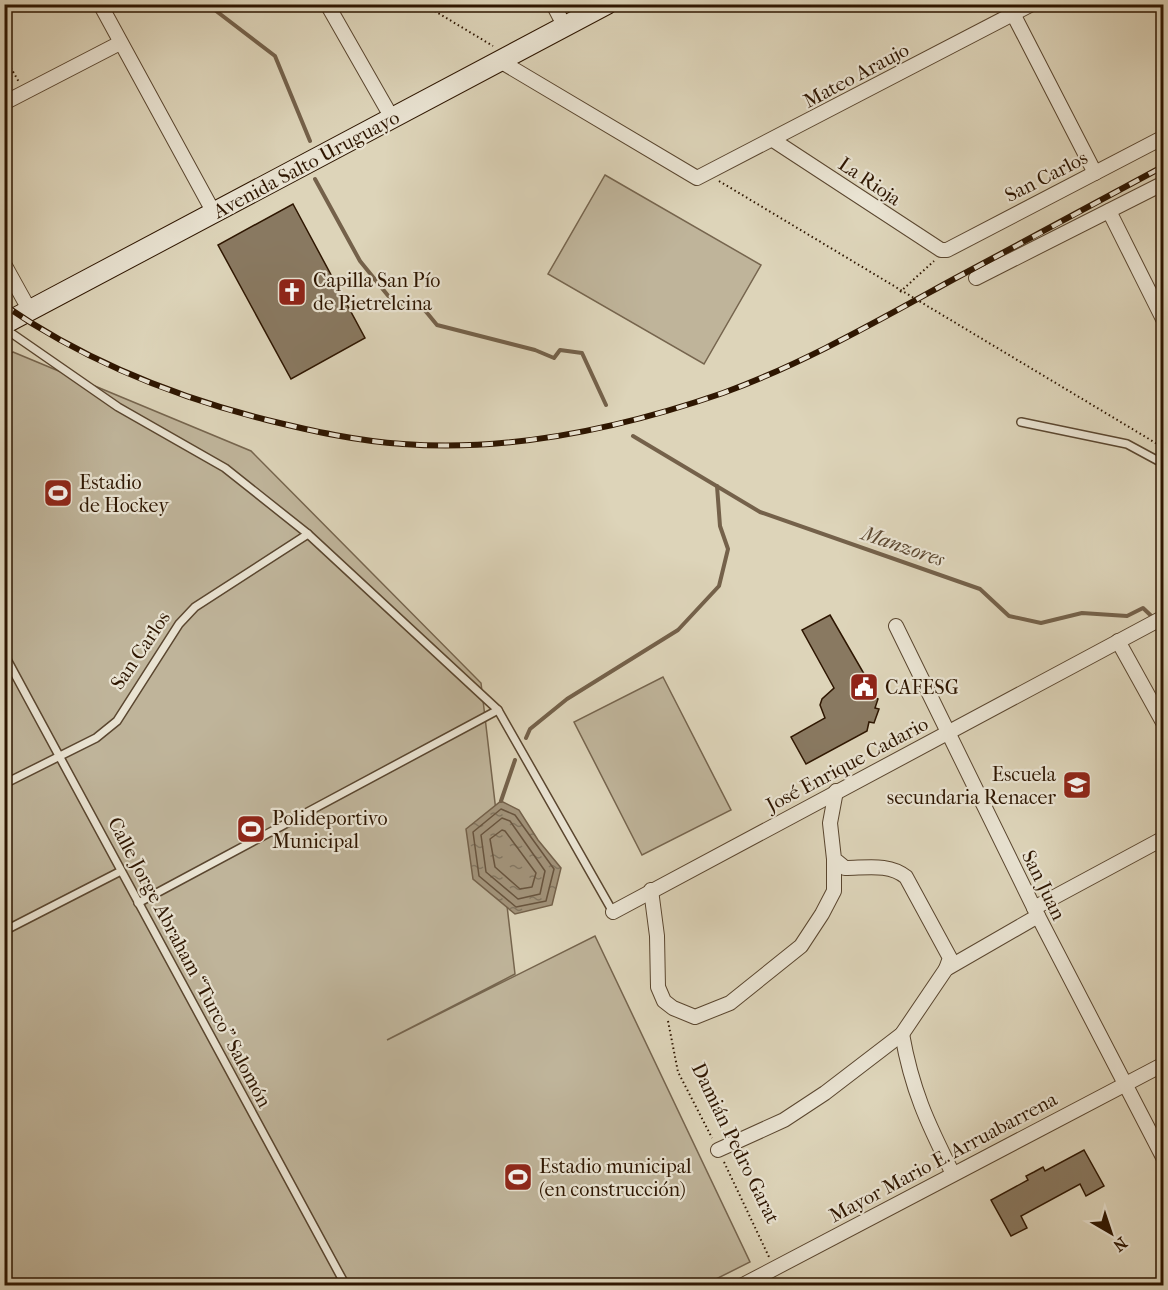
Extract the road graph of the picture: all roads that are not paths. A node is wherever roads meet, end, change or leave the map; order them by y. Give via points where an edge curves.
1 (100, 4) edge
2 (327, 4) edge
3 (553, 4) edge
4 (607, 4) edge
5 (1032, 4) edge
6 (1011, 9) edge
7 (565, 27) junction
8 (120, 43) junction
9 (505, 58) junction
10 (4, 103) edge
11 (392, 118) junction
12 (1164, 137) edge
13 (773, 140) junction
14 (1095, 173) junction
15 (1164, 183) edge
16 (1109, 211) junction
17 (214, 213) junction
18 (946, 250) joint
19 (4, 264) edge
20 (976, 278) dead end
21 (30, 311) junction
22 (1164, 321) edge
23 (4, 326) edge
24 (1021, 422) dead end
25 (1164, 464) edge
26 (308, 534) junction
27 (1164, 617) edge
28 (896, 626) dead end
29 (1118, 641) junction
30 (4, 654) edge
31 (498, 710) junction
32 (1164, 724) edge
33 (947, 733) junction
34 (59, 755) junction
35 (4, 784) edge
36 (836, 791) junction
37 (1164, 838) edge
38 (834, 859) junction
39 (121, 871) junction
40 (651, 890) junction
41 (138, 903) junction
42 (614, 912) joint
43 (1036, 912) junction
44 (4, 931) edge
45 (946, 969) junction
46 (902, 1034) junction
47 (1164, 1064) edge
48 (1124, 1084) junction
49 (718, 1150) road end
50 (1164, 1159) edge
51 (952, 1172) junction
52 (346, 1286) edge
53 (741, 1286) edge

1 - 8 street
2 - 11 street
3 - 7 street
4 - 7 main road, Avenida Salto Uruguayo
5 - 6 street, Mateo Araujo
6 - 13 street, Mateo Araujo
6 - 14 street
7 - 9 main road, Avenida Salto Uruguayo
8 - 10 street
8 - 17 street
9 - 11 main road, Avenida Salto Uruguayo
9 - 13 street, Mateo Araujo via 697,178
11 - 17 main road, Avenida Salto Uruguayo
12 - 14 street, San Carlos
13 - 18 street, La Rioja via 936,249
14 - 18 street, San Carlos
15 - 16 street
16 - 20 street
16 - 22 street
17 - 21 main road, Avenida Salto Uruguayo
19 - 21 street
21 - 23 main road, Avenida Salto Uruguayo
23 - 26 lane via 118,406 225,468
24 - 25 lane via 1127,444
26 - 31 lane
26 - 34 lane, San Carlos via 195,607 179,624 117,721 96,738
27 - 29 street, José Enrique Cadario
28 - 33 street, San Juan
29 - 32 street
29 - 33 street, José Enrique Cadario
30 - 34 lane, Calle Jorge Abraham “Turco” Salomón
31 - 41 lane
31 - 42 lane
33 - 36 street, José Enrique Cadario
33 - 43 street, San Juan
34 - 35 lane, San Carlos
34 - 39 lane, Calle Jorge Abraham “Turco” Salomón
36 - 38 street via 830,823
36 - 40 street, José Enrique Cadario
37 - 43 street
38 - 40 street via 834,891 801,946 730,1003 694,1017 664,1001 658,987
38 - 45 street via 845,868 883,867 906,877 950,958
39 - 41 lane, Calle Jorge Abraham “Turco” Salomón
39 - 44 lane
40 - 42 street, José Enrique Cadario
41 - 52 lane, Calle Jorge Abraham “Turco” Salomón
43 - 45 street
43 - 48 street, San Juan
45 - 46 street
46 - 49 street via 825,1094 783,1120
46 - 51 street via 919,1105
47 - 48 street, Mayor Mario E. Arruabarrena
48 - 50 street, San Juan
48 - 51 street, Mayor Mario E. Arruabarrena
51 - 53 street, Mayor Mario E. Arruabarrena

